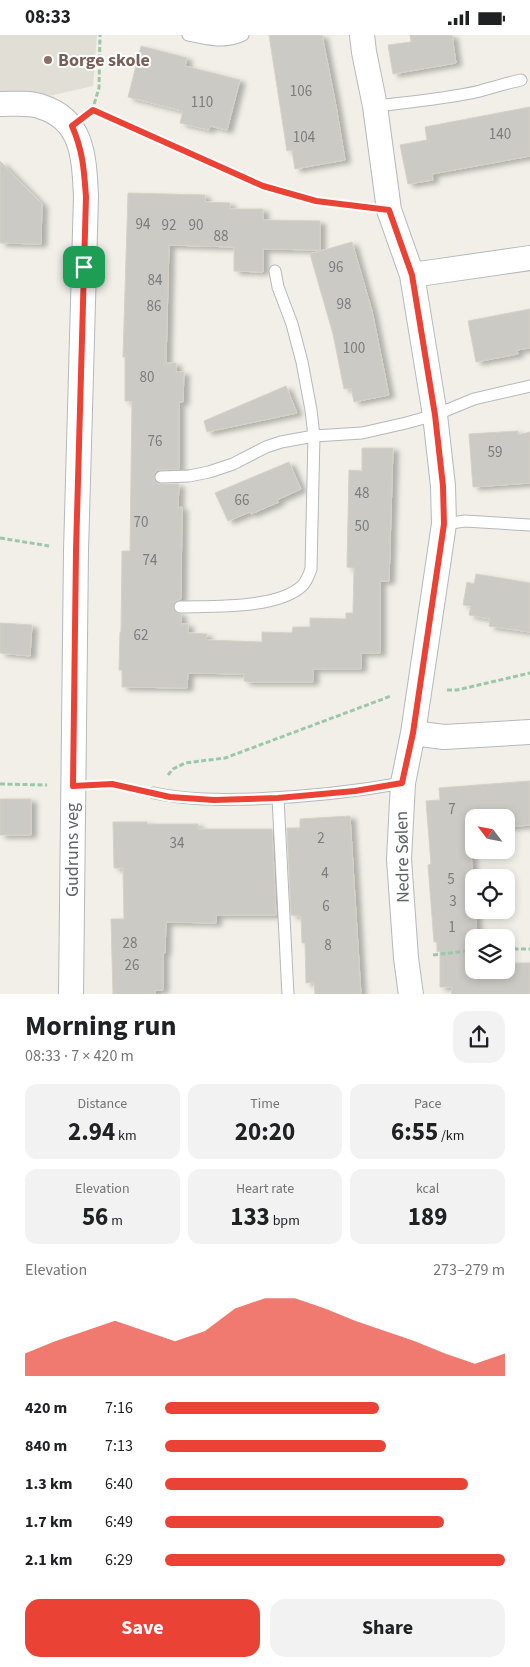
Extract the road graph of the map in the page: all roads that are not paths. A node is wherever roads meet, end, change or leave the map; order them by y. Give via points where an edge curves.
1 (188, 35) edge
2 (243, 35) edge
3 (362, 35) edge
4 (521, 79) dead end
5 (0, 105) edge
6 (375, 106) junction
7 (530, 258) edge
8 (275, 271) dead end
9 (412, 275) junction
10 (530, 386) edge
11 (435, 415) junction
12 (314, 436) junction
13 (161, 477) dead end
14 (444, 524) junction
15 (530, 525) edge
16 (180, 607) dead end
17 (530, 732) edge
18 (413, 733) junction
19 (402, 783) junction
20 (154, 793) road end
21 (278, 798) junction
22 (71, 994) edge
23 (288, 994) edge
24 (412, 994) edge

1 - 2 lane via 232,40
3 - 6 street, Nedre Sølen
4 - 6 lane via 480,91
5 - 22 street, Gudruns veg via 41,106 59,115 72,126 84,161 86,197 76,551
6 - 9 street, Nedre Sølen via 389,210
7 - 9 street
8 - 12 lane via 302,362
9 - 11 street, Nedre Sølen
10 - 11 lane via 474,399
11 - 12 lane via 362,433
11 - 14 street, Nedre Sølen
12 - 13 lane via 266,447 209,473
12 - 16 lane via 311,569 302,586 282,597 255,603
14 - 15 lane via 465,521
14 - 18 street, Nedre Sølen
17 - 18 street via 444,737
18 - 19 street, Nedre Sølen
19 - 21 lane
19 - 24 street, Nedre Sølen via 400,859 406,958
20 - 21 lane via 214,800
21 - 23 lane

